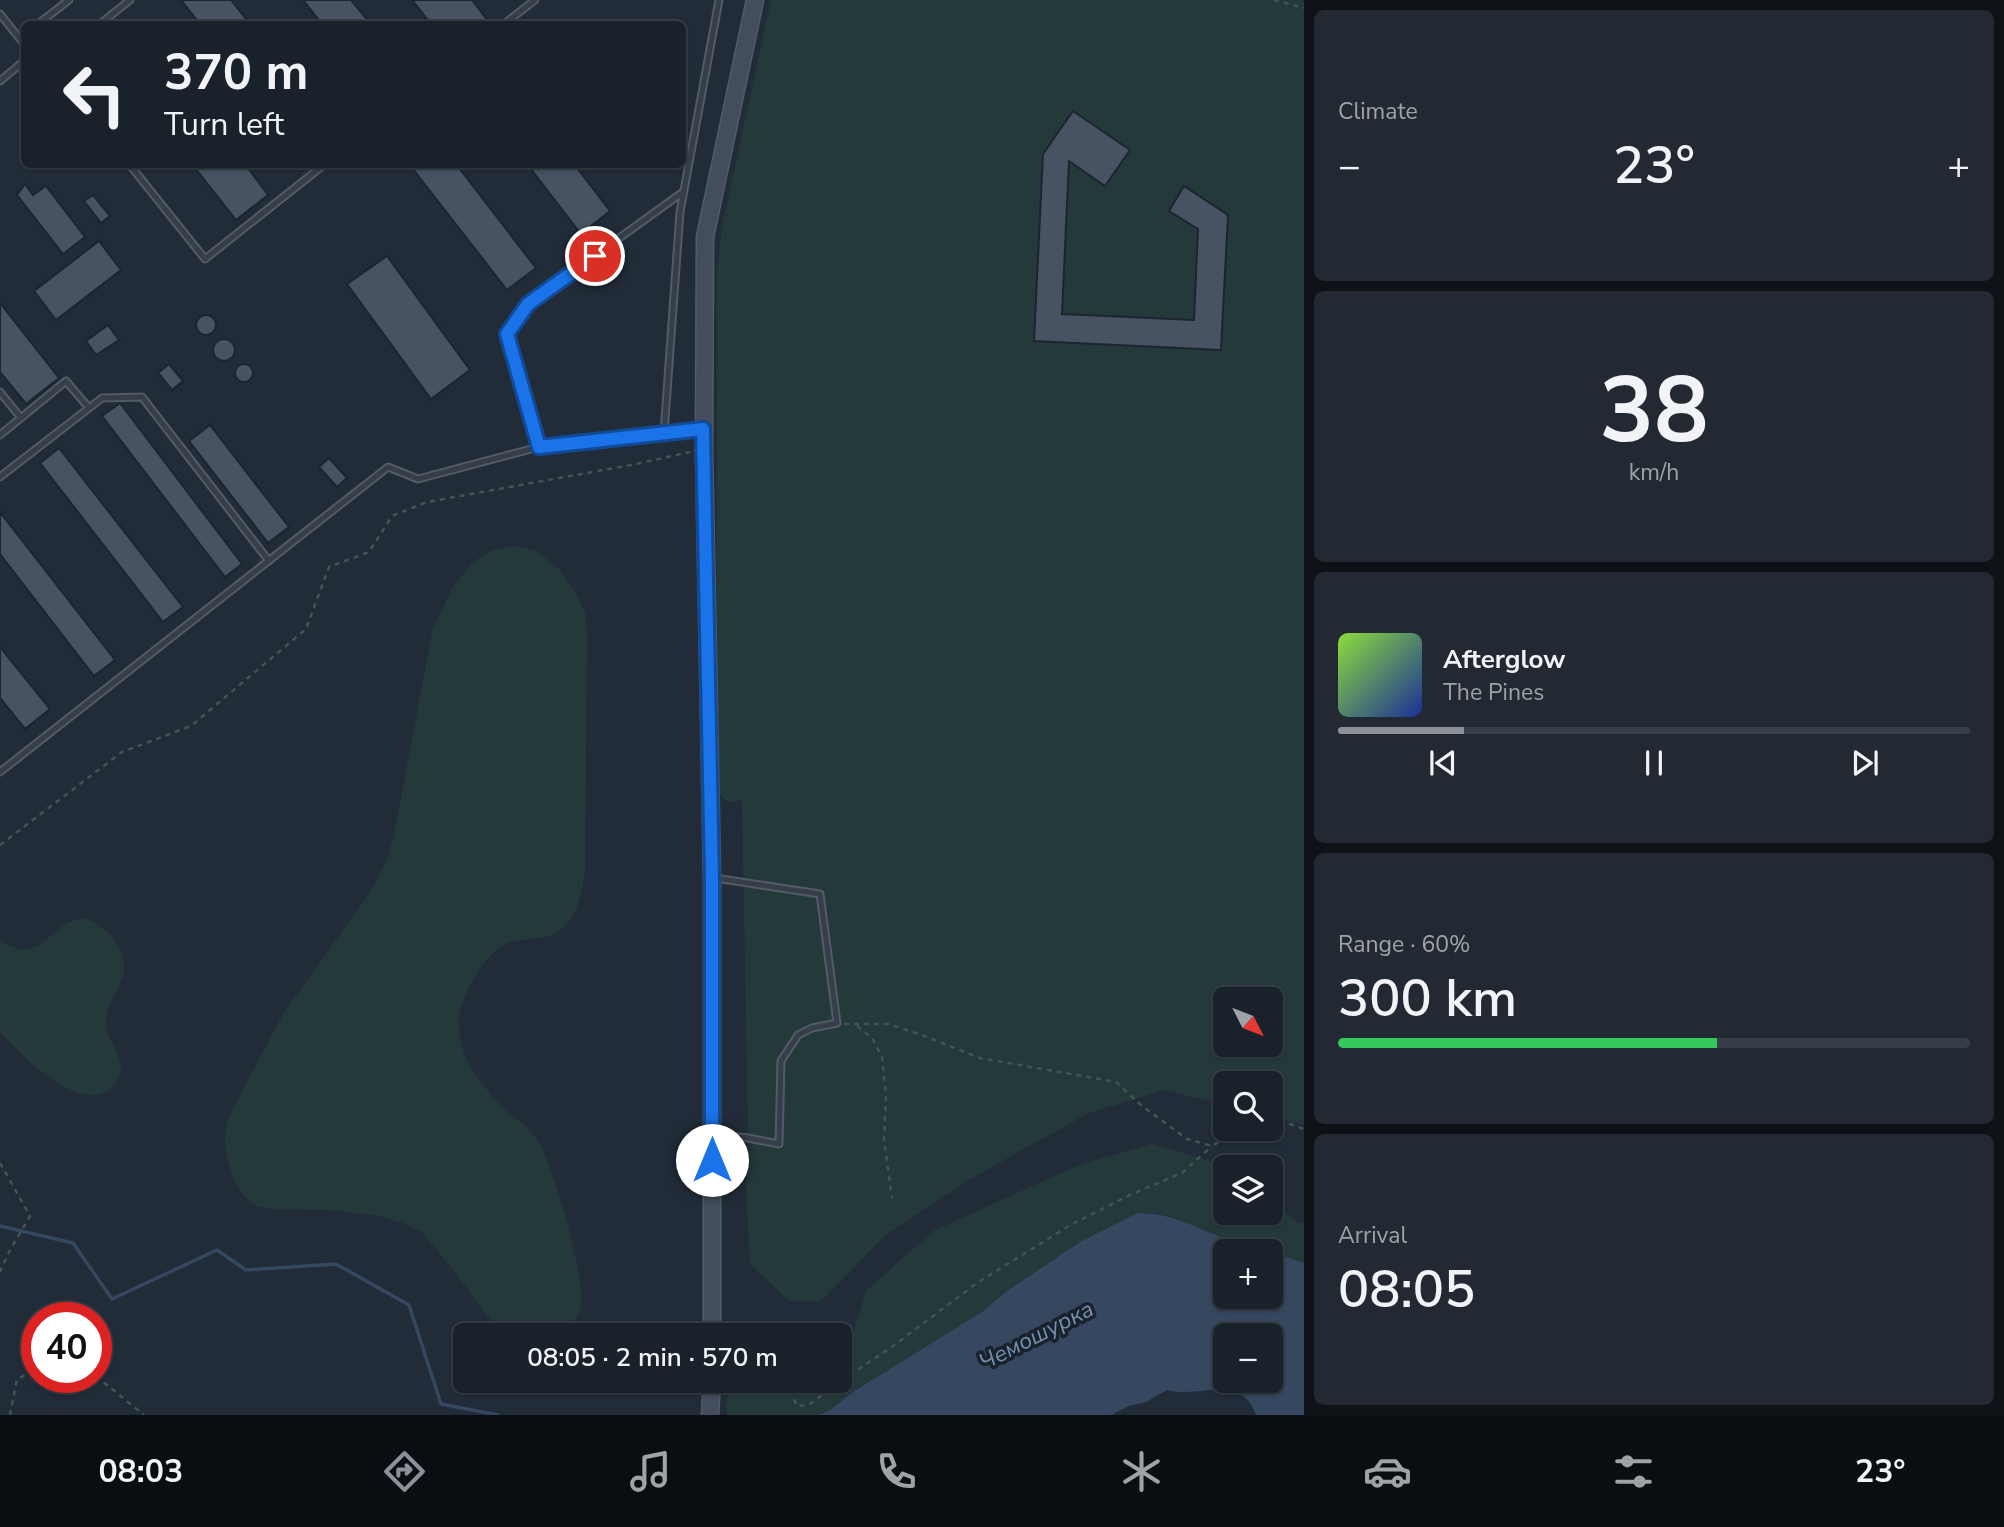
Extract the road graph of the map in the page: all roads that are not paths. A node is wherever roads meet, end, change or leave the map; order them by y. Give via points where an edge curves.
1 (69, 0) edge
2 (130, 0) edge
3 (536, 0) edge
4 (719, 0) edge
5 (755, 0) edge
6 (0, 14) edge
7 (42, 21) edge
8 (104, 21) edge
9 (508, 21) edge
10 (21, 36) edge
11 (21, 64) edge
12 (0, 81) edge
13 (132, 168) edge
14 (320, 168) edge
15 (683, 192) junction
16 (0, 392) edge
17 (89, 408) junction
18 (21, 418) junction
19 (703, 429) junction
20 (664, 433) junction
21 (0, 435) edge
22 (539, 447) junction
23 (0, 477) edge
24 (269, 561) junction
25 (0, 772) edge
26 (712, 877) junction
27 (712, 1134) junction
28 (712, 1323) edge
29 (711, 1393) edge
30 (710, 1415) edge

1 - 7 lane
2 - 8 lane
3 - 9 lane
4 - 15 lane
5 - 19 street via 705,237
6 - 10 lane
11 - 12 lane
13 - 14 lane via 205,259
15 - 20 lane
15 - 22 lane via 528,304 507,334
16 - 18 lane
17 - 18 lane via 66,381
17 - 23 lane
17 - 24 lane via 102,398 142,397
18 - 21 lane
19 - 20 lane
19 - 26 street
20 - 22 lane
22 - 24 lane via 418,479 388,467
24 - 25 lane
26 - 27 street
26 - 27 lane via 820,894 837,1023 798,1035 781,1061 779,1144
27 - 28 street
29 - 30 street

